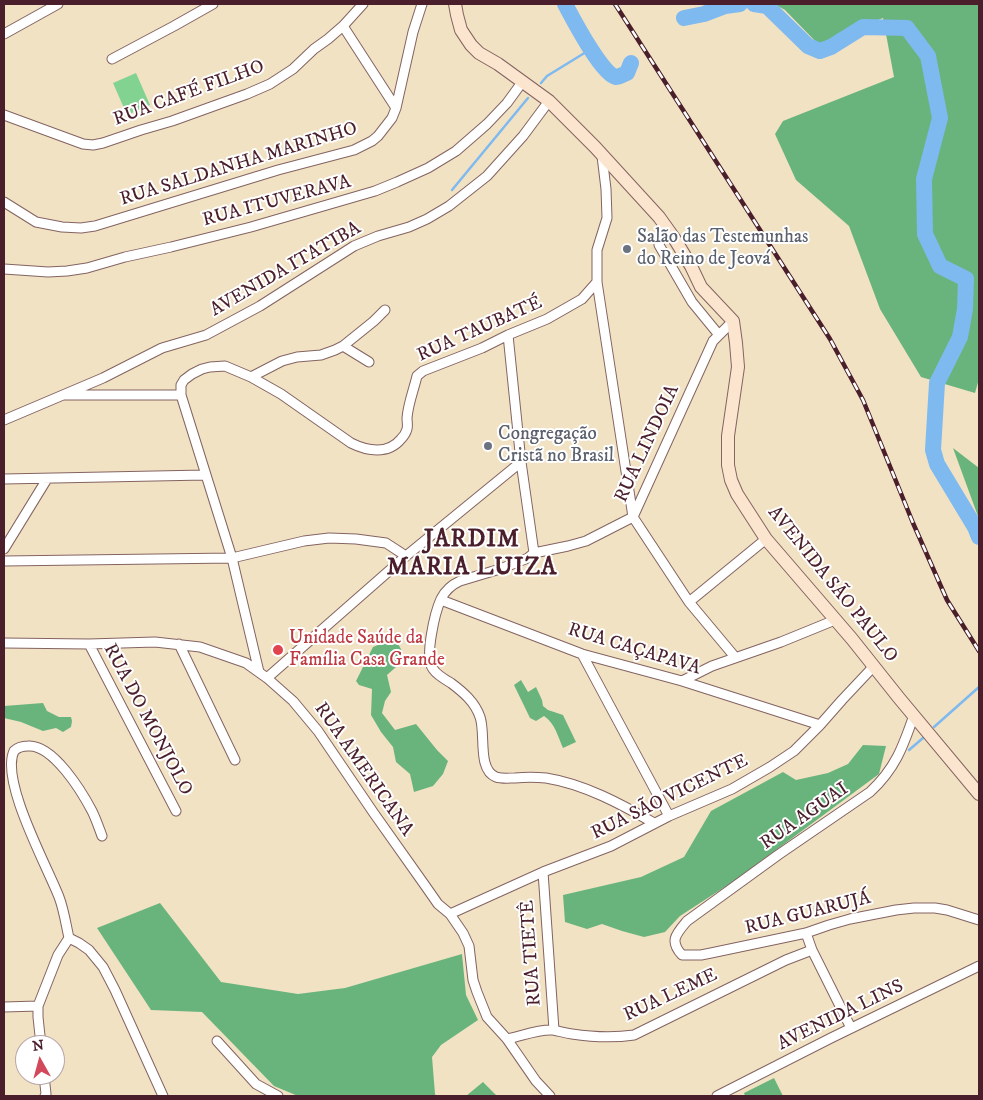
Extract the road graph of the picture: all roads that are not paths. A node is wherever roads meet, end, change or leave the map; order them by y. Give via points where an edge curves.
1 (58, 4) edge
2 (214, 4) edge
3 (363, 4) edge
4 (422, 4) edge
5 (456, 4) edge
6 (343, 26) junction
7 (4, 34) edge
8 (112, 59) dead end
9 (523, 81) junction
10 (549, 101) junction
11 (396, 108) junction
12 (4, 115) edge
13 (602, 156) junction
14 (4, 202) edge
15 (659, 245) dead end
16 (4, 269) edge
17 (597, 282) junction
18 (385, 310) dead end
19 (733, 321) junction
20 (508, 335) junction
21 (720, 335) junction
22 (343, 346) junction
23 (369, 362) dead end
24 (251, 376) junction
25 (61, 395) junction
26 (180, 395) junction
27 (4, 420) edge
28 (521, 462) junction
29 (205, 475) junction
30 (4, 479) edge
31 (47, 479) junction
32 (633, 517) junction
33 (766, 539) junction
34 (4, 549) edge
35 (534, 553) junction
36 (406, 556) junction
37 (232, 558) junction
38 (4, 561) edge
39 (441, 600) junction
40 (689, 602) junction
41 (835, 620) junction
42 (4, 643) edge
43 (89, 644) junction
44 (179, 644) junction
45 (582, 654) junction
46 (735, 657) junction
47 (874, 666) junction
48 (258, 672) junction
49 (267, 678) junction
50 (682, 681) junction
51 (914, 715) junction
52 (820, 725) junction
53 (235, 760) dead end
54 (979, 794) edge
55 (176, 811) dead end
56 (669, 816) junction
57 (654, 823) junction
58 (102, 836) dead end
59 (543, 872) junction
60 (450, 914) junction
61 (979, 920) edge
62 (686, 921) joint
63 (806, 934) junction
64 (69, 938) junction
65 (812, 950) junction
66 (979, 966) edge
67 (38, 1006) junction
68 (4, 1007) edge
69 (851, 1028) junction
70 (554, 1030) junction
71 (40, 1035) edge
72 (507, 1040) junction
73 (217, 1041) dead end
74 (163, 1096) edge
75 (278, 1096) edge
76 (550, 1096) edge
77 (717, 1096) edge

1 - 7 street
2 - 8 street
3 - 6 street, RUA CAFÉ FILHO
4 - 11 street, RUA SALDANHA MARINHO
5 - 9 main road via 461,30 471,44 479,53
6 - 11 street
6 - 12 street, RUA CAFÉ FILHO via 270,84 103,143 83,144
9 - 10 main road
9 - 16 street, RUA ITUVERAVA via 487,124 456,151 428,168 375,192 87,268 48,272
10 - 13 main road
10 - 25 street, AVENIDA ITATIBA via 488,176 427,219 354,246 260,306 206,335 162,348
11 - 14 street, RUA SALDANHA MARINHO via 378,136 354,150 95,226 62,227 36,222
13 - 17 street via 607,218 597,250
13 - 19 main road via 659,217 701,286
15 - 21 street via 692,302
17 - 20 street, RUA TAUBATÉ via 582,299 566,309
17 - 32 street
18 - 22 street
19 - 21 street, RUA LINDOIA
19 - 33 main road, AVENIDA SÃO PAULO via 738,367 728,436 728,465 737,494
20 - 24 street, RUA TAUBATÉ via 422,371 417,376 407,430 400,442 389,448 368,450 351,443
20 - 28 street
21 - 32 street, RUA LINDOIA via 713,341
22 - 23 street
22 - 24 street via 321,354 282,361
24 - 26 street, RUA TAUBATÉ via 225,366 202,369 184,380
25 - 26 street
25 - 27 street, AVENIDA ITATIBA
26 - 29 street
28 - 35 street
28 - 36 street
29 - 31 street
29 - 37 street
30 - 31 street
31 - 34 street
32 - 35 street, RUA LINDOIA via 586,541
32 - 40 street
33 - 40 street
33 - 41 main road, AVENIDA SÃO PAULO
35 - 39 street, RUA LINDOIA via 500,569 460,581 449,588
36 - 37 street via 386,543 329,538 304,540
36 - 49 street
37 - 38 street
37 - 48 street
39 - 45 street, RUA CAÇAPAVA
39 - 57 street, RUA LINDOIA via 433,626 429,662 436,673 466,695 480,715 489,772 496,777 543,778 570,784
40 - 46 street
41 - 46 street
41 - 47 main road, AVENIDA SÃO PAULO
42 - 43 street, RUA AMERICANA
43 - 44 street, RUA AMERICANA
43 - 55 street, RUA DO MONJOLO
44 - 48 street, RUA AMERICANA via 220,653
44 - 53 street
45 - 50 street, RUA CAÇAPAVA
45 - 56 street
46 - 50 street
47 - 51 main road, AVENIDA SÃO PAULO
47 - 52 street, RUA SÃO VICENTE
48 - 49 street, RUA AMERICANA
49 - 60 street, RUA AMERICANA via 318,730 438,904
50 - 52 street, RUA CAÇAPAVA
51 - 54 main road, AVENIDA SÃO PAULO
51 - 62 street, RUA AGUAI via 892,767 870,792
52 - 56 street, RUA SÃO VICENTE via 794,751 770,768
56 - 57 street, RUA SÃO VICENTE
57 - 59 street, RUA SÃO VICENTE via 611,846
58 - 64 street via 92,811 64,768 48,752 31,745 14,751 8,759 6,771 11,801 59,898
59 - 60 street, RUA SÃO VICENTE
59 - 70 street, RUA TIETÊ
60 - 72 street, RUA AMERICANA via 469,946 473,980 487,1017
61 - 63 street, RUA GUARUJÁ via 947,910 914,908 850,919
62 - 63 street, RUA GUARUJÁ via 675,939 682,955 701,955
63 - 65 street
64 - 67 street via 58,955
64 - 74 street via 90,950 104,967
65 - 69 street
65 - 70 street, RUA LEME via 634,1035 595,1036
66 - 69 street, AVENIDA LINS
67 - 68 street
67 - 71 street
69 - 77 street, AVENIDA LINS
70 - 72 street, RUA LEME
72 - 76 street
73 - 75 street via 256,1084

